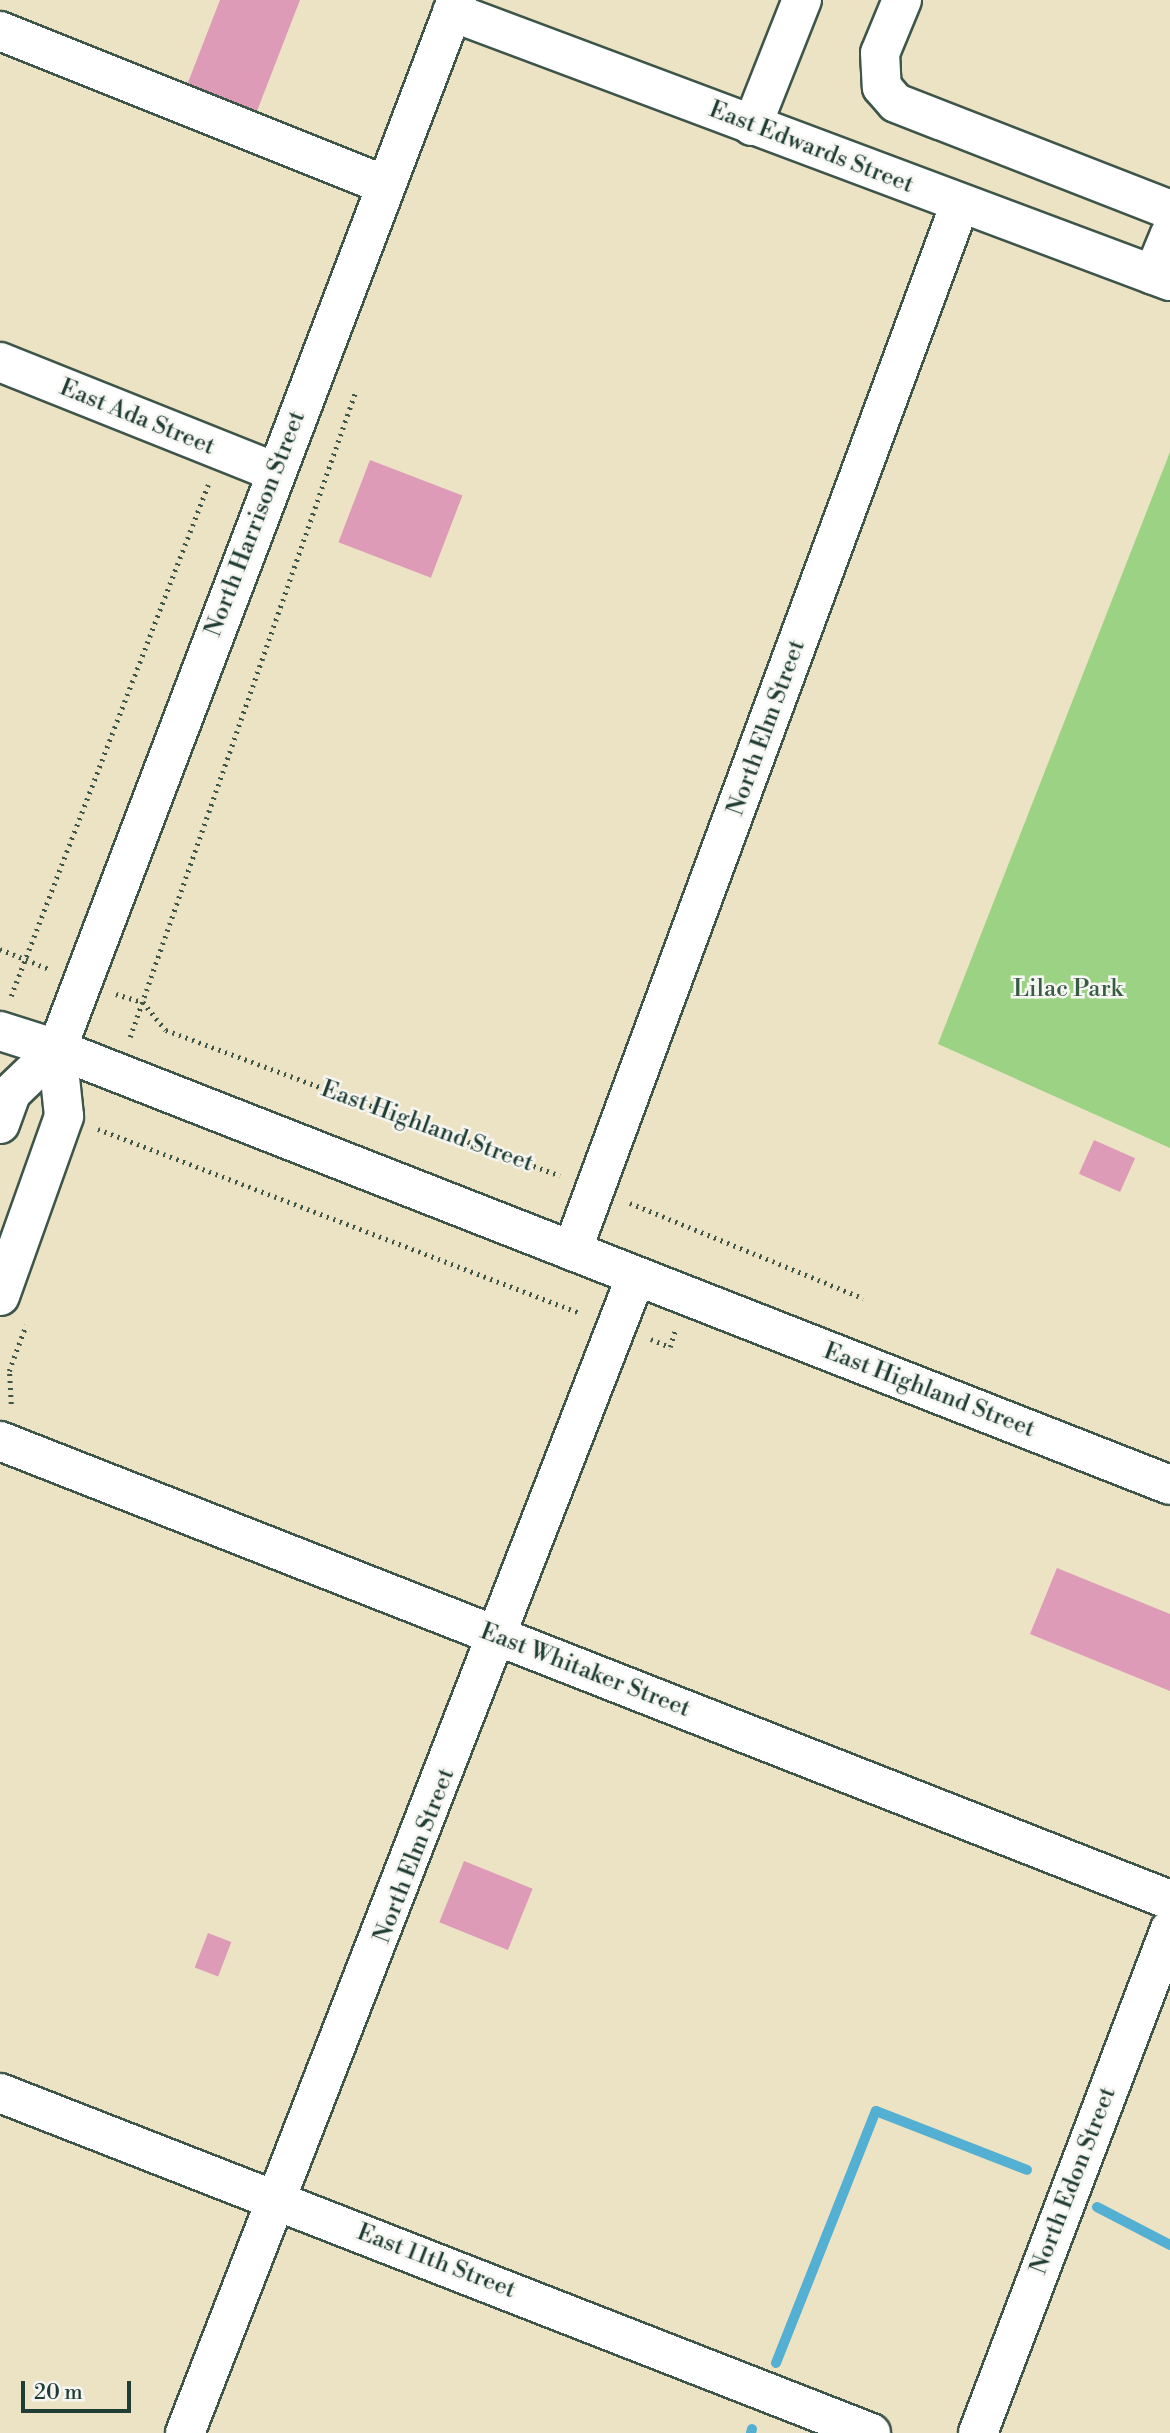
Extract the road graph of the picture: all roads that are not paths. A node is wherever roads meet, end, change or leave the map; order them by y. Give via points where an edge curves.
1 (802, 0) edge
2 (902, 0) edge
3 (455, 6) edge
4 (0, 31) edge
5 (752, 126) junction
6 (385, 185) junction
7 (960, 204) junction
8 (1170, 210) edge
9 (1170, 234) edge
10 (1162, 278) edge
11 (0, 362) edge
12 (275, 472) junction
13 (4, 1017) edge
14 (57, 1049) junction
15 (0, 1124) edge
16 (572, 1251) junction
17 (636, 1276) junction
18 (14, 1308) edge
19 (1, 1441) edge
20 (1170, 1485) edge
21 (500, 1638) junction
22 (1170, 1899) edge
23 (1170, 1929) edge
24 (0, 2093) edge
25 (280, 2201) junction
26 (185, 2433) edge
27 (871, 2433) edge
28 (978, 2433) edge

1 - 5 street
2 - 8 street via 880,53 882,87 896,103
3 - 5 street, East Edwards Street
3 - 6 street, North Harrison Street
4 - 6 street
5 - 7 street, East Edwards Street
6 - 12 street, North Harrison Street
7 - 10 street, East Edwards Street
7 - 16 street, North Elm Street
9 - 10 street
11 - 12 street, East Ada Street
12 - 14 street, North Harrison Street
13 - 14 street, East Highland Street
14 - 15 street, North Harrison Street via 11,1093
14 - 16 street, East Highland Street
14 - 18 street, North Harrison Street via 80,1123
16 - 17 street, East Highland Street
17 - 20 street, East Highland Street
17 - 21 street, North Elm Street
19 - 21 street, East Whitaker Street
21 - 22 street, East Whitaker Street
21 - 25 street, North Elm Street
23 - 28 street, North Edon Street
24 - 25 street, East 11th Street
25 - 26 street, North Elm Street
25 - 27 street, East 11th Street

